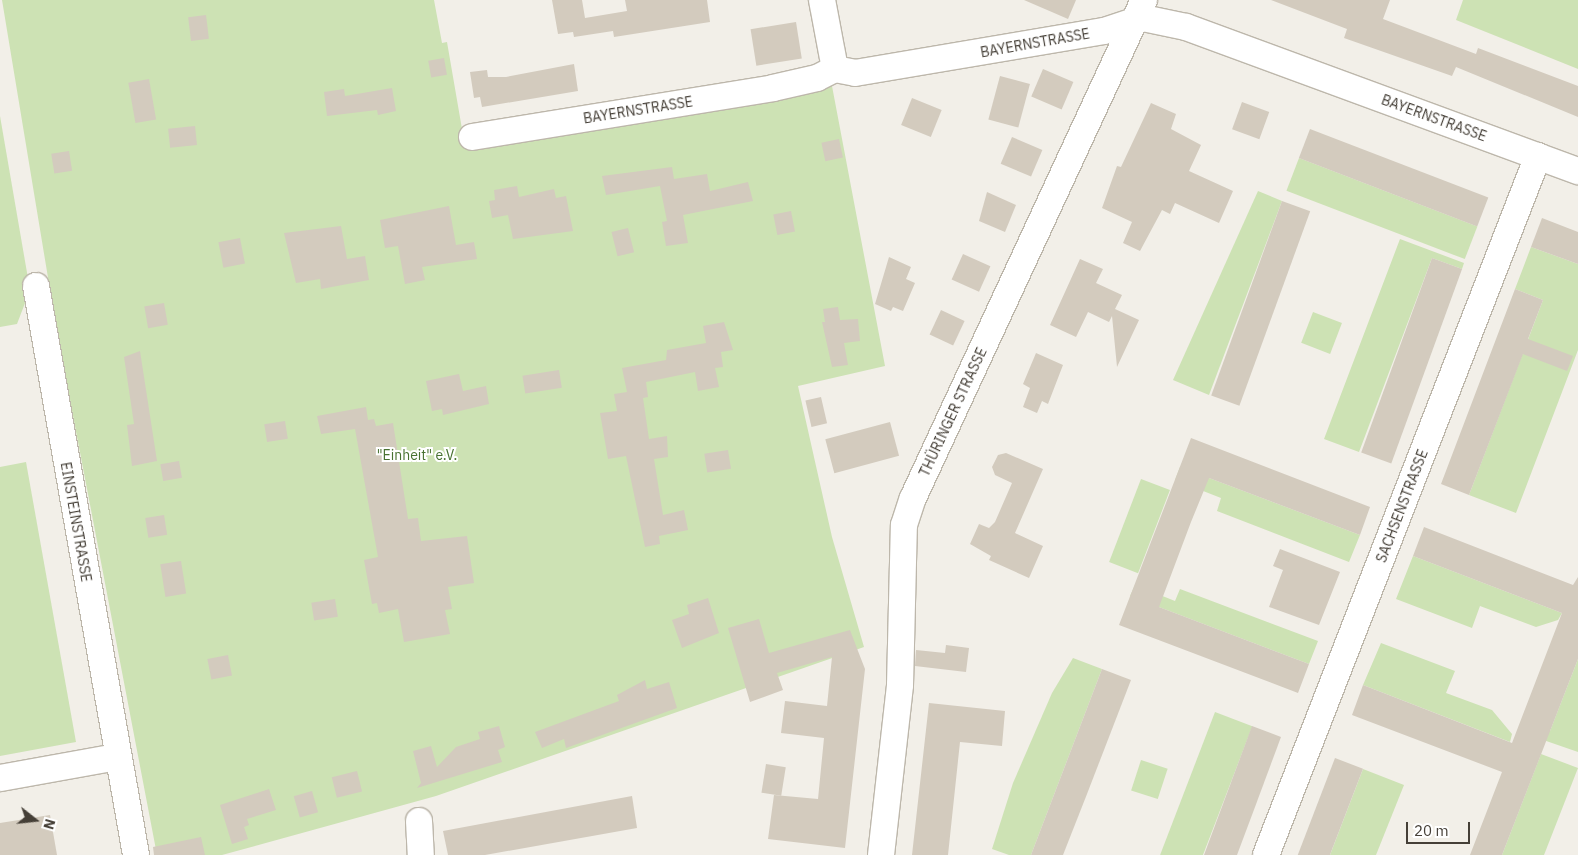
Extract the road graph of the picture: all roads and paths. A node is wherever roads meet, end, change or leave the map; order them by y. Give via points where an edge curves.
1 (822, 0) edge
2 (1144, 0) edge
3 (1133, 25) junction
4 (835, 69) junction
5 (472, 138) dead end
6 (1538, 156) junction
7 (1578, 171) edge
8 (36, 286) dead end
9 (117, 757) junction
10 (0, 778) edge
11 (419, 821) dead end
12 (136, 855) edge
13 (421, 855) edge
14 (881, 855) edge
15 (1266, 855) edge

1 - 4 street
2 - 3 street, THÜRINGER STRASSE
3 - 4 street, BAYERNSTRASSE via 855,73
3 - 6 street, BAYERNSTRASSE via 1143,18 1186,27
3 - 14 street, THÜRINGER STRASSE via 913,498 904,525 900,685
4 - 5 street, BAYERNSTRASSE via 817,78 773,88
6 - 7 street, BAYERNSTRASSE
6 - 15 street, SACHSENSTRASSE
8 - 9 street, EINSTEINSTRASSE
9 - 10 street
9 - 12 street, EINSTEINSTRASSE
11 - 13 street

